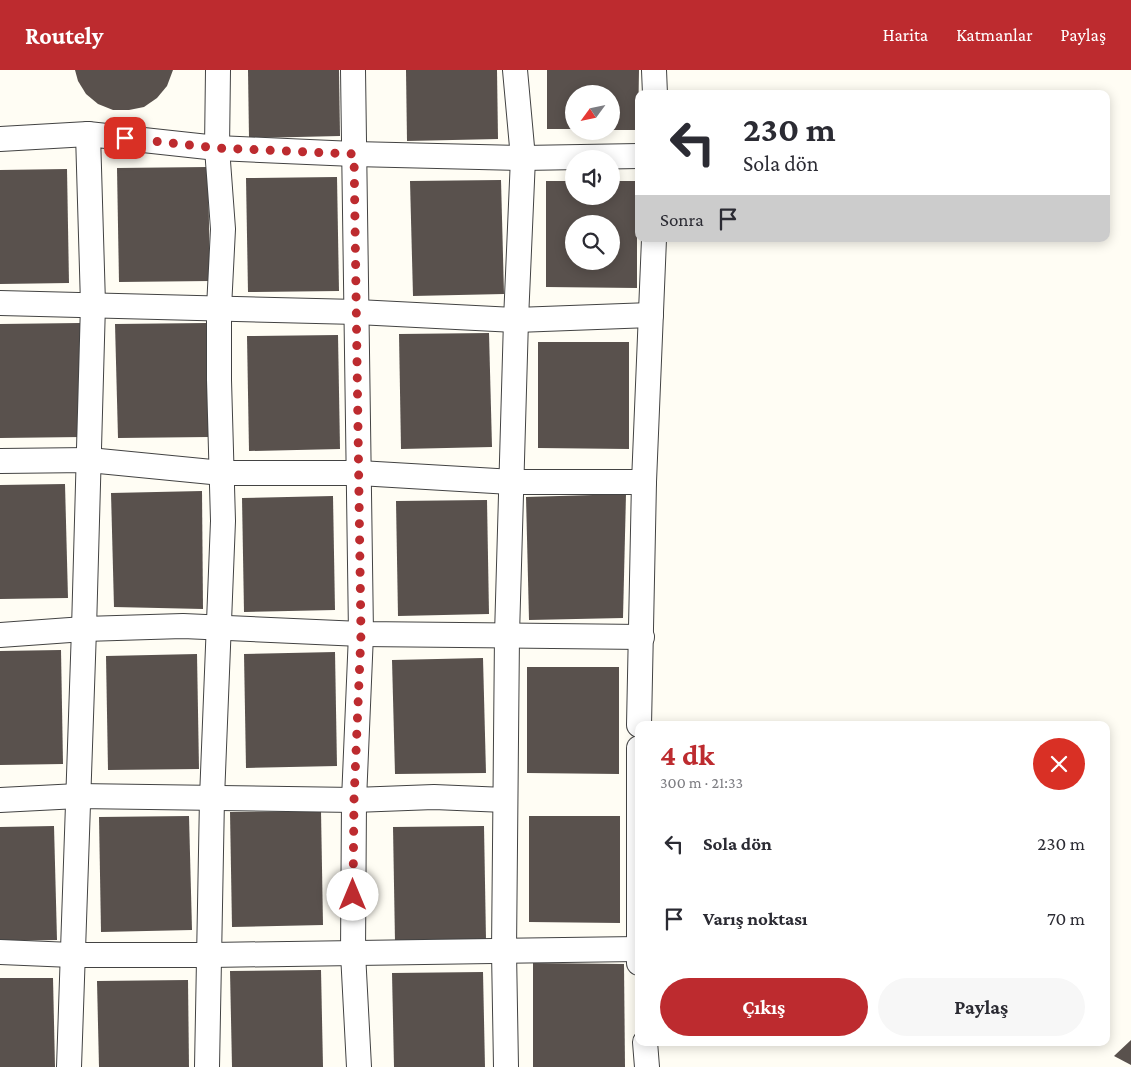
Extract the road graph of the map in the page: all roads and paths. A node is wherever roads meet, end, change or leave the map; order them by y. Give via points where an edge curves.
1 (218, 70) edge
2 (354, 70) edge
3 (515, 70) edge
4 (654, 70) edge
5 (655, 90) edge
6 (88, 134) junction
7 (0, 139) edge
8 (217, 148) junction
9 (354, 154) junction
10 (635, 156) edge
11 (522, 158) junction
12 (654, 242) edge
13 (0, 303) edge
14 (93, 304) junction
15 (219, 308) junction
16 (357, 312) junction
17 (651, 315) junction
18 (516, 320) junction
19 (89, 460) junction
20 (0, 461) edge
21 (222, 473) junction
22 (359, 473) junction
23 (512, 482) junction
24 (644, 482) junction
25 (219, 628) junction
26 (84, 629) junction
27 (361, 634) junction
28 (0, 635) edge
29 (506, 635) junction
30 (642, 638) junction
31 (639, 721) edge
32 (78, 796) junction
33 (212, 798) junction
34 (0, 800) edge
35 (354, 800) junction
36 (505, 800) junction
37 (504, 950) junction
38 (0, 952) edge
39 (353, 953) junction
40 (72, 955) junction
41 (210, 955) junction
42 (635, 957) edge
43 (645, 1046) edge
44 (69, 1067) edge
45 (207, 1067) edge
46 (358, 1067) edge
47 (506, 1067) edge
48 (646, 1067) edge

1 - 8 street
2 - 9 street
3 - 11 street
4 - 5 street
6 - 7 street
6 - 8 street
6 - 14 street
8 - 9 street
8 - 15 street via 223,229
9 - 11 street
9 - 16 street
10 - 11 street
11 - 18 street
12 - 17 street
13 - 14 street
14 - 15 street
14 - 19 street
15 - 16 street
15 - 21 street
16 - 18 street
16 - 22 street
17 - 18 street
17 - 24 street
18 - 23 street
19 - 20 street
19 - 21 street
19 - 26 street
21 - 22 street
21 - 25 street
22 - 23 street
22 - 27 street
23 - 24 street
23 - 29 street
24 - 30 street
25 - 26 street
25 - 27 street
25 - 33 street
26 - 28 street
26 - 32 street
27 - 29 street
27 - 35 street
29 - 30 street
29 - 36 street
30 - 31 street
32 - 33 street
32 - 34 street
32 - 40 street
33 - 35 street
33 - 41 street
35 - 36 street via 434,797
35 - 39 street
36 - 37 street
37 - 39 street
37 - 42 street
37 - 47 street
38 - 40 street
39 - 41 street
39 - 46 street
40 - 41 street
40 - 44 street
41 - 45 street
43 - 48 street

